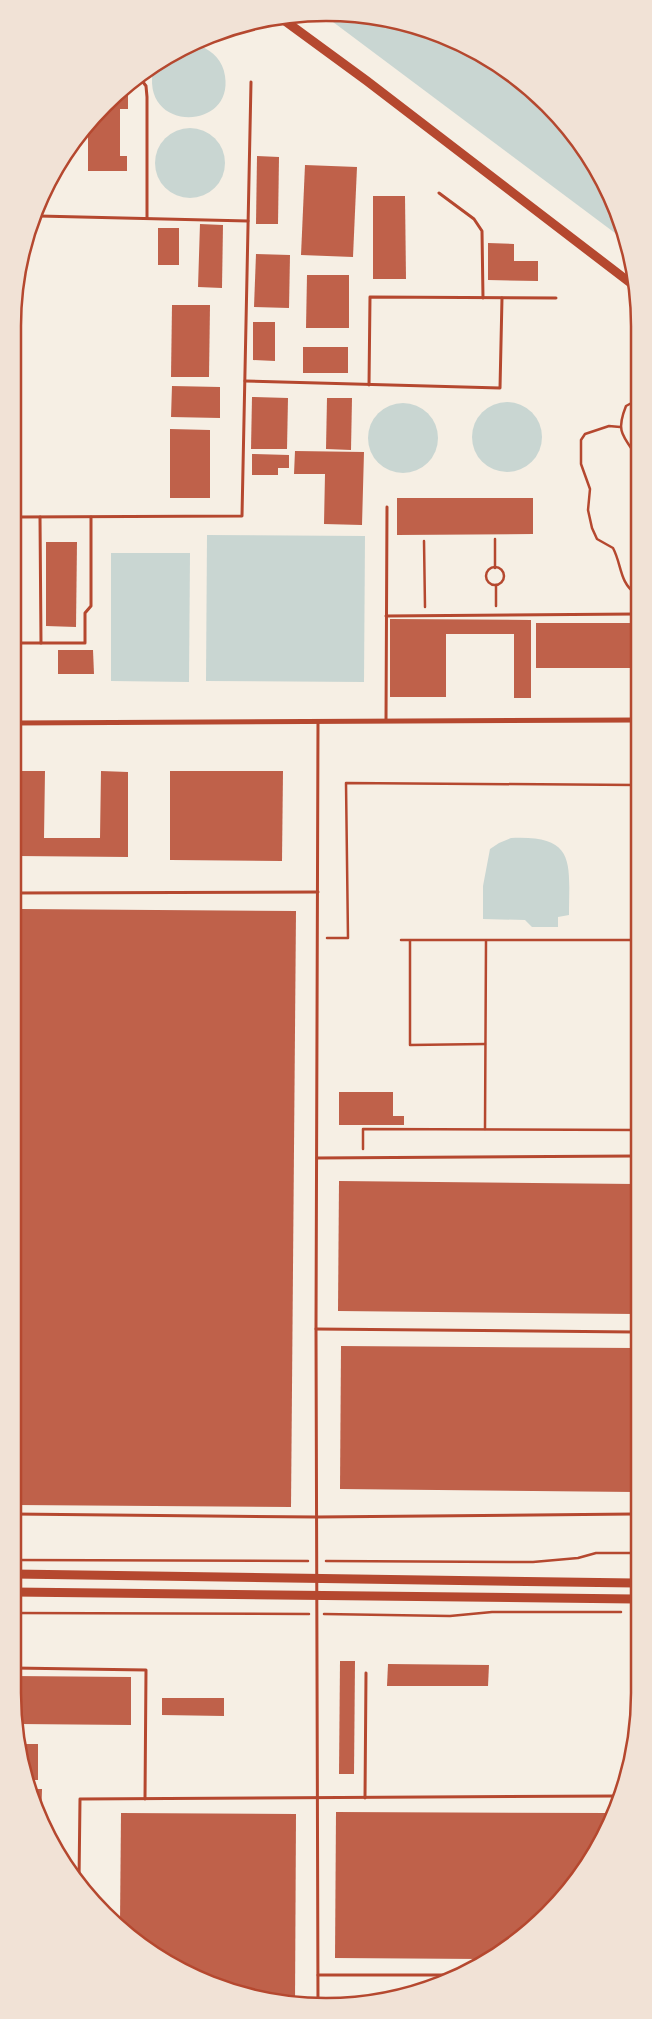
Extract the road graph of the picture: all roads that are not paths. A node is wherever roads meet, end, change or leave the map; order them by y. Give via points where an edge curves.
1 (288, 24) edge
2 (143, 82) edge
3 (251, 82) dead end
4 (439, 193) dead end
5 (41, 216) edge
6 (147, 218) junction
7 (248, 221) junction
8 (627, 280) edge
9 (483, 298) junction
10 (502, 298) junction
11 (556, 298) dead end
12 (244, 381) junction
13 (369, 384) junction
14 (387, 506) dead end
15 (21, 517) edge
16 (40, 517) junction
17 (91, 517) junction
18 (631, 614) edge
19 (386, 616) junction
20 (21, 643) edge
21 (41, 643) junction
22 (631, 720) edge
23 (318, 721) junction
24 (386, 721) junction
25 (21, 723) edge
26 (318, 892) junction
27 (21, 893) edge
28 (631, 1156) edge
29 (317, 1158) junction
30 (316, 1329) junction
31 (631, 1332) edge
32 (21, 1514) edge
33 (631, 1514) edge
34 (317, 1517) junction
35 (21, 1574) edge
36 (317, 1579) junction
37 (631, 1583) edge
38 (21, 1592) edge
39 (317, 1596) junction
40 (631, 1599) edge
41 (21, 1668) edge
42 (366, 1673) dead end
43 (613, 1796) edge
44 (365, 1798) junction
45 (145, 1799) junction
46 (317, 1799) junction
47 (79, 1871) edge
48 (318, 1975) junction
49 (443, 1975) edge
50 (318, 1998) edge

1 - 8 street
2 - 6 lane via 148,98
3 - 7 lane
4 - 9 lane via 474,219 482,231
5 - 6 lane
6 - 7 lane
7 - 12 lane
9 - 10 lane
9 - 13 lane via 370,297
10 - 11 lane
10 - 13 lane via 500,388
12 - 13 lane
12 - 17 lane via 242,516
14 - 19 lane
15 - 16 lane
16 - 17 lane
16 - 21 lane
17 - 21 lane via 91,606 84,613 84,643
18 - 19 lane
19 - 24 lane
20 - 21 lane
22 - 24 street
23 - 24 street
23 - 25 street
23 - 26 lane
26 - 27 lane
26 - 29 lane
28 - 29 lane
29 - 30 lane
30 - 31 lane
30 - 34 lane
32 - 34 lane
33 - 34 lane
34 - 36 lane
35 - 36 street
36 - 37 street
36 - 39 lane
38 - 39 street
39 - 40 street
39 - 46 lane
41 - 45 lane via 146,1670
42 - 44 lane
43 - 44 lane
44 - 46 lane
45 - 46 lane
45 - 47 lane via 80,1799
46 - 48 lane
48 - 49 lane
48 - 50 lane

